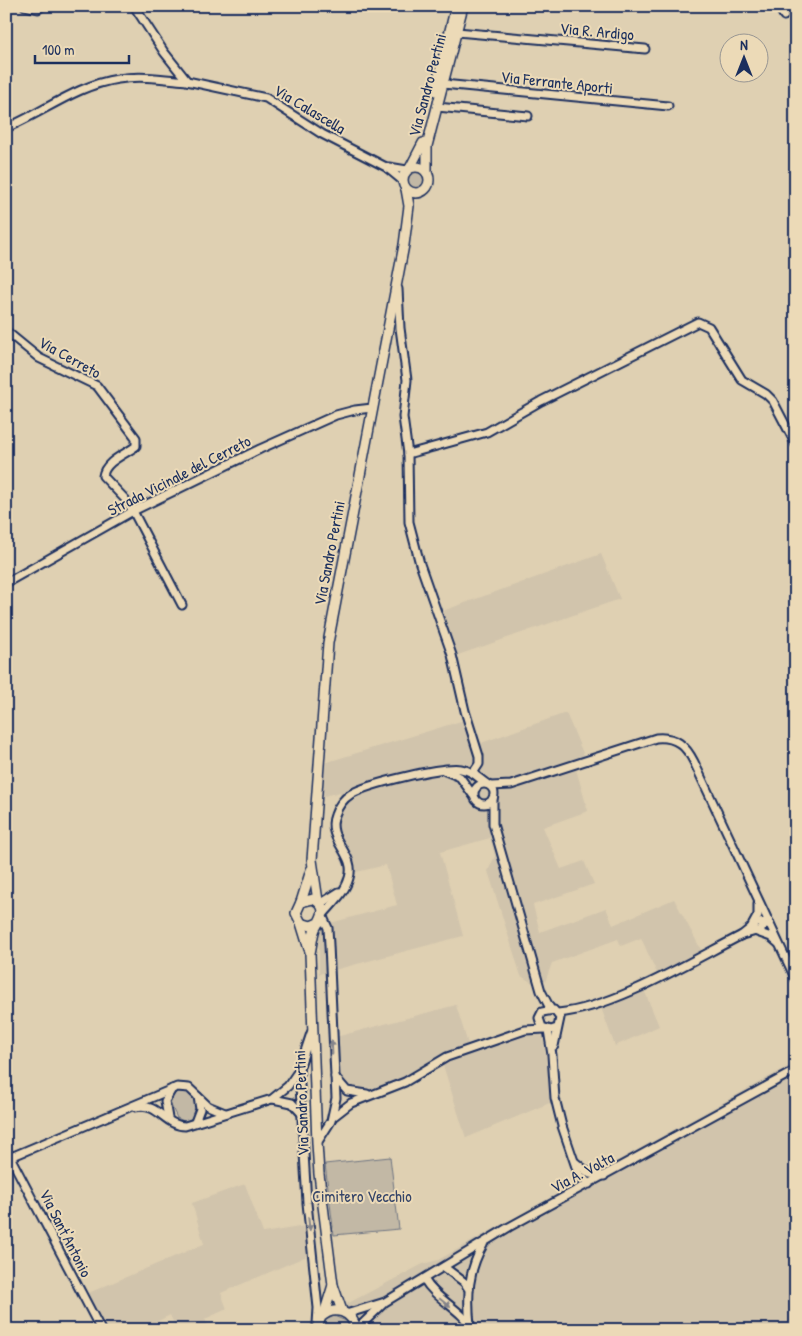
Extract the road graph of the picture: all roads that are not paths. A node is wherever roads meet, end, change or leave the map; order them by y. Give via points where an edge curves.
1 (25, 6) edge
2 (134, 6) edge
3 (456, 6) edge
4 (463, 6) edge
5 (778, 6) edge
6 (42, 7) edge
7 (784, 16) dead end
8 (456, 32) junction
9 (645, 49) dead end
10 (187, 82) junction
11 (443, 84) junction
12 (668, 106) dead end
13 (437, 107) junction
14 (528, 116) dead end
15 (6, 128) edge
16 (386, 167) junction
17 (409, 169) junction
18 (427, 173) junction
19 (404, 185) junction
20 (420, 192) junction
21 (408, 215) junction
22 (397, 281) junction
23 (6, 330) edge
24 (372, 408) junction
25 (796, 444) edge
26 (408, 454) junction
27 (133, 511) junction
28 (6, 584) edge
29 (182, 605) dead end
30 (437, 770) junction
31 (473, 773) junction
32 (489, 785) junction
33 (510, 785) junction
34 (474, 796) junction
35 (493, 798) junction
36 (480, 804) junction
37 (493, 824) junction
38 (312, 865) junction
39 (345, 887) junction
40 (756, 896) junction
41 (301, 902) junction
42 (319, 903) junction
43 (322, 918) junction
44 (769, 922) junction
45 (301, 923) junction
46 (754, 929) junction
47 (781, 948) junction
48 (310, 953) junction
49 (796, 980) edge
50 (541, 991) junction
51 (578, 1010) junction
52 (555, 1011) junction
53 (541, 1015) junction
54 (314, 1020) junction
55 (558, 1026) junction
56 (525, 1030) junction
57 (546, 1030) junction
58 (552, 1056) junction
59 (299, 1069) junction
60 (796, 1070) edge
61 (334, 1075) junction
62 (174, 1088) junction
63 (375, 1093) junction
64 (197, 1095) junction
65 (272, 1099) junction
66 (128, 1109) junction
67 (225, 1113) junction
68 (302, 1114) junction
69 (333, 1117) junction
70 (168, 1118) junction
71 (195, 1122) junction
72 (317, 1143) junction
73 (6, 1150) edge
74 (11, 1157) junction
75 (581, 1172) junction
76 (604, 1176) junction
77 (589, 1184) junction
78 (574, 1192) junction
79 (484, 1244) junction
80 (444, 1267) junction
81 (424, 1279) junction
82 (333, 1285) junction
83 (468, 1288) junction
84 (385, 1302) junction
85 (344, 1312) junction
86 (324, 1314) junction
87 (472, 1327) edge
88 (315, 1328) edge
89 (101, 1330) edge
90 (356, 1330) edge

1 - 6 street
2 - 10 street
3 - 17 main road, Via Sandro Pertini via 423,145
4 - 8 main road, Via Sandro Pertini
5 - 7 street
8 - 9 street, Via R. Ardigo
8 - 11 main road, Via Sandro Pertini
10 - 15 street, Via Calascella via 133,77 113,80 75,93
10 - 16 street, Via Calascella via 263,96 322,134
11 - 12 street, Via Ferrante Aporti
11 - 13 main road, Via Sandro Pertini
13 - 14 street
13 - 18 main road, Via Sandro Pertini via 426,149
16 - 17 street, Via Calascella
16 - 19 street, Via Calascella
17 - 18 main road via 420,168
17 - 19 main road, Via Sandro Pertini
18 - 20 main road, Via Sandro Pertini via 429,183
19 - 20 main road via 413,193
19 - 21 main road, Via Sandro Pertini
20 - 21 main road, Via Sandro Pertini
21 - 22 main road, Via Sandro Pertini
22 - 24 main road, Via Sandro Pertini
22 - 26 street via 407,376 403,417
23 - 27 street, Via Cerreto via 39,358 94,384 122,418 136,438 136,446 114,461 103,476
24 - 27 street, Strada Vicinale del Cerreto via 351,410 326,419
24 - 38 main road, Via Sandro Pertini via 328,643
25 - 26 street via 771,398 742,380 709,326 698,322 541,401 487,432
26 - 31 street via 410,528 452,656 479,756 479,764
27 - 28 street, Strada Vicinale del Cerreto
27 - 29 street, Via Cerreto
30 - 31 street via 458,768
30 - 34 street via 460,777
30 - 39 street via 359,791 343,800 333,826 350,865
31 - 32 street
32 - 33 street
32 - 34 street via 477,786
32 - 35 street
33 - 35 street
33 - 40 street via 652,738 676,740 690,753
34 - 36 street
35 - 36 street via 489,803
35 - 37 street
36 - 37 street
37 - 50 street
38 - 41 main road
38 - 42 main road, Via Sandro Pertini
39 - 42 street
39 - 43 street
40 - 44 street
40 - 46 street via 759,909
41 - 42 main road via 309,899
41 - 45 main road via 296,913
42 - 43 main road, Via Sandro Pertini
43 - 45 main road via 311,926
43 - 48 main road, Via Sandro Pertini
61 -> 43 street via 328,928
44 - 46 street
44 - 47 street
45 - 48 main road
46 - 47 street via 771,937
46 - 51 street via 636,988
47 - 49 street
48 - 54 main road, Via Sandro Pertini
50 - 52 street
50 - 53 street
51 - 52 street
51 - 55 street
52 - 53 street
52 - 55 street
53 - 56 street
53 - 57 street via 540,1024
54 - 59 street
54 - 72 main road, Via Sandro Pertini
55 - 57 street
55 - 58 street
56 - 57 street
56 - 63 street via 447,1058 409,1080
57 - 58 street
58 - 75 street via 555,1098
59 - 65 street via 288,1086
59 - 68 street
60 - 76 street, Via A. Volta
61 - 63 street via 350,1092
61 - 69 street via 336,1098
62 - 64 street via 186,1087
62 - 66 street
62 - 70 street via 166,1099
63 - 69 street via 351,1103
64 - 67 street via 208,1106
64 - 71 street via 200,1109
65 - 67 street
65 - 68 street via 292,1103
66 - 70 street via 151,1107
66 - 74 street
67 - 71 street
68 -> 88 street via 318,1308
69 - 72 street
70 - 71 street via 180,1126
72 - 82 main road, Via Sandro Pertini
73 - 74 street, Via Sant'Antonio
74 - 89 street, Via Sant'Antonio
75 - 76 street
75 - 77 street
75 - 78 street
76 - 77 street, Via A. Volta
77 - 78 street, Via A. Volta
78 - 79 street, Via A. Volta
79 - 80 street, Via A. Volta
79 - 83 street via 470,1275
80 - 81 street, Via A. Volta
80 - 83 street
81 - 84 street, Via A. Volta
81 -> 87 street via 432,1292
82 - 85 main road, Via Sandro Pertini
82 - 86 main road, Via Sandro Pertini
83 - 87 street
84 - 85 street, Via A. Volta
84 - 90 street, Via A. Volta
85 - 86 main road via 334,1310
85 - 90 main road, Via Sandro Pertini
86 - 88 main road

